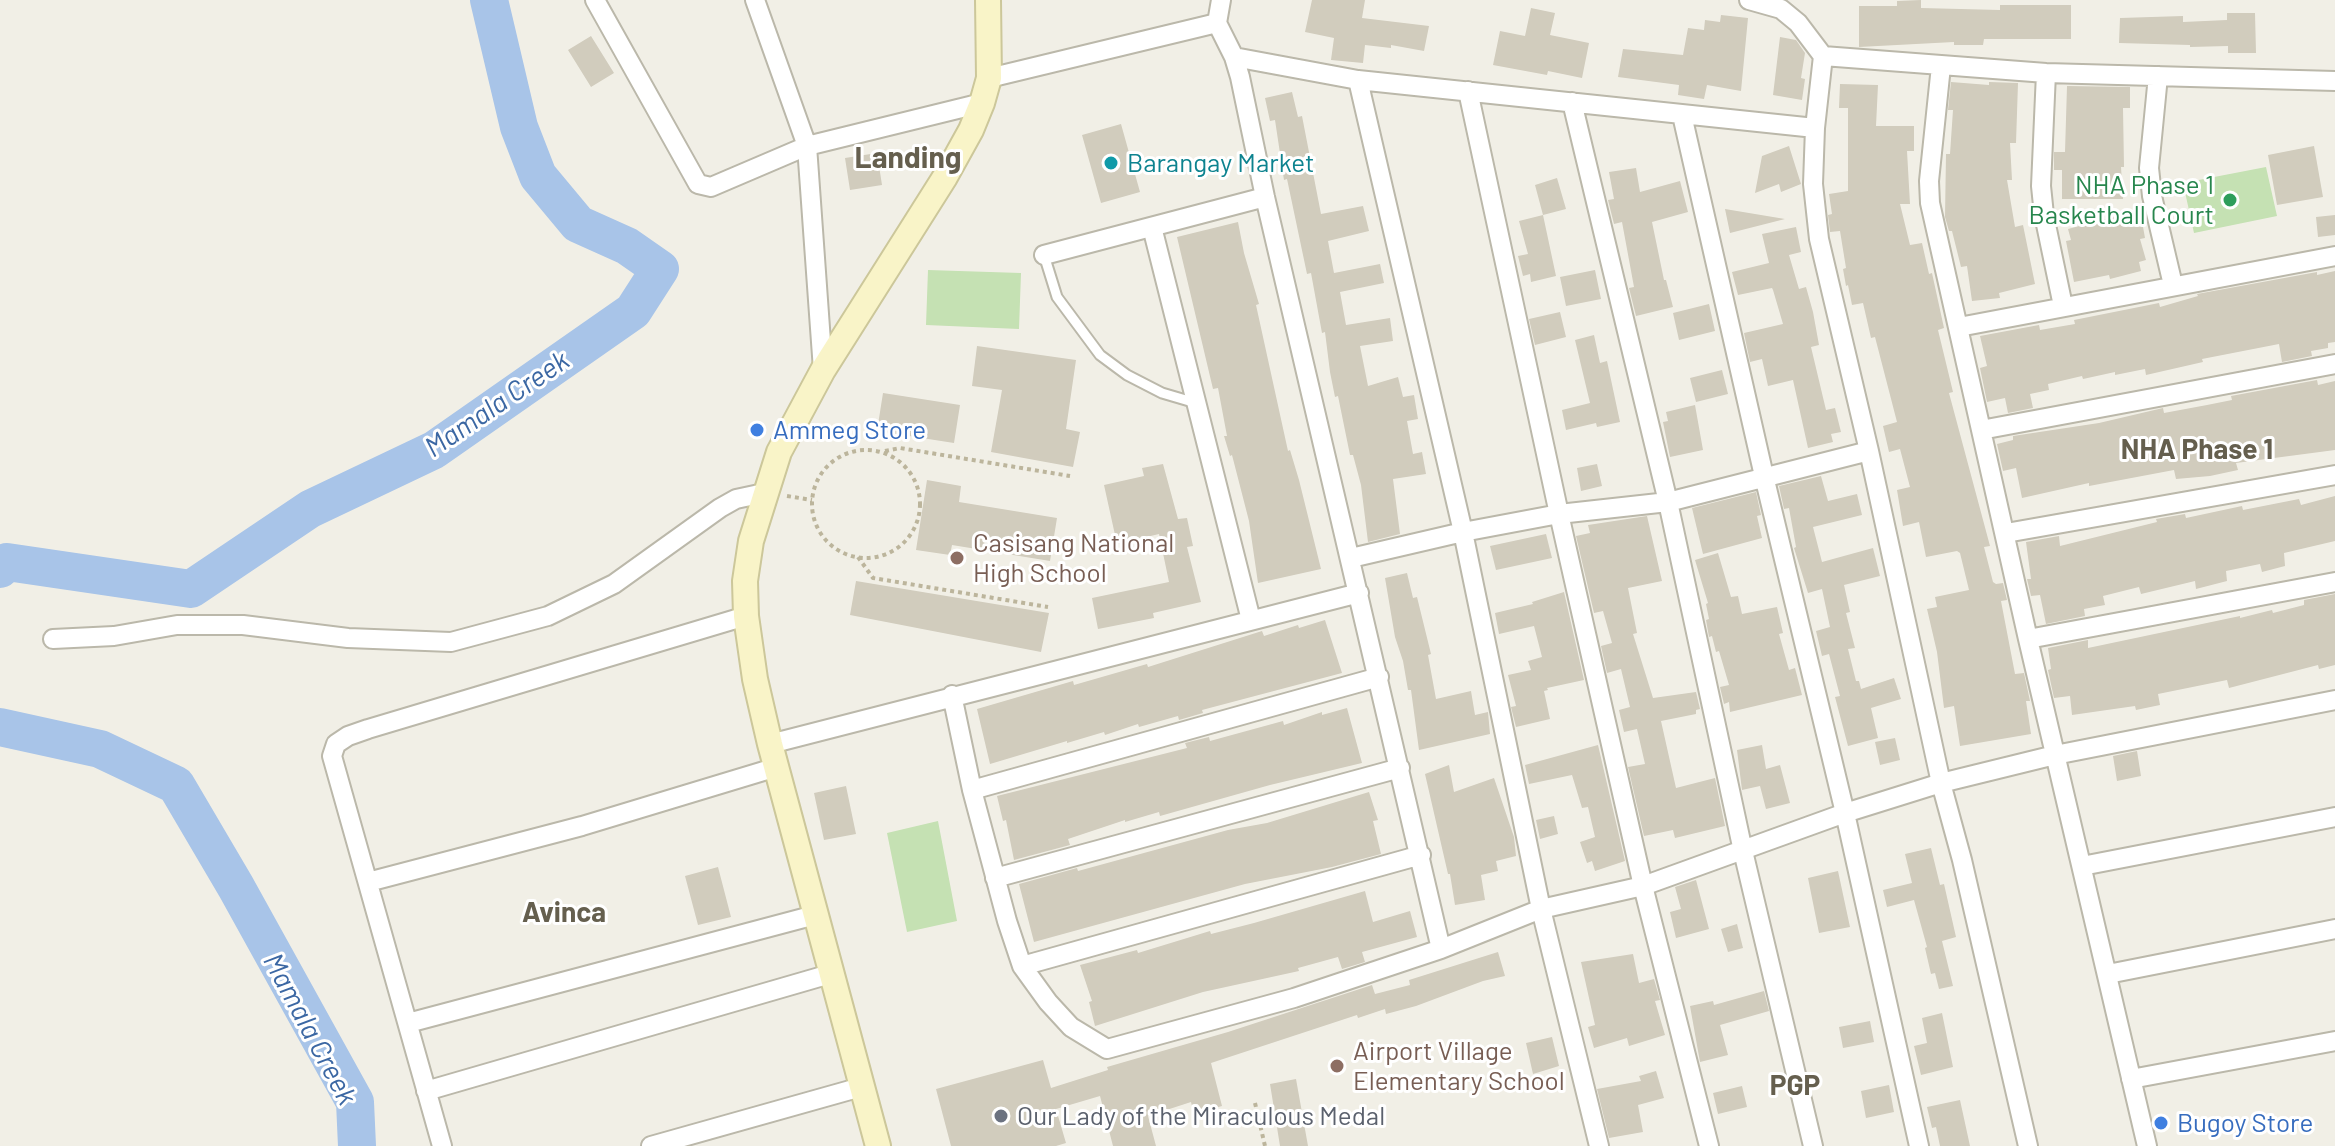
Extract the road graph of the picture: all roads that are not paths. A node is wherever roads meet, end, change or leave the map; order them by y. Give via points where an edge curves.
1 (595, 0) edge
2 (755, 0) edge
3 (988, 0) edge
4 (1221, 0) edge
5 (1749, 0) edge
6 (1217, 23) junction
7 (1823, 56) junction
8 (1234, 57) junction
9 (1941, 66) junction
10 (2046, 73) junction
11 (2158, 76) junction
12 (989, 78) junction
13 (1358, 80) junction
14 (2335, 81) edge
15 (1468, 91) junction
16 (1572, 102) junction
17 (982, 103) junction
18 (1682, 115) junction
19 (1815, 128) junction
20 (807, 146) junction
21 (1265, 197) junction
22 (1152, 227) junction
23 (1044, 255) joint
24 (2335, 256) edge
25 (2173, 285) junction
26 (2063, 306) junction
27 (1959, 327) junction
28 (2335, 364) edge
29 (823, 370) junction
30 (1196, 403) junction
31 (1981, 430) junction
32 (1869, 451) junction
33 (2335, 475) edge
34 (1764, 476) junction
35 (764, 493) junction
36 (1668, 502) junction
37 (1559, 514) junction
38 (1463, 532) junction
39 (2006, 533) junction
40 (1351, 558) junction
41 (2335, 582) edge
42 (1359, 593) junction
43 (746, 616) junction
44 (1251, 620) junction
45 (53, 639) dead end
46 (2028, 639) junction
47 (1379, 677) junction
48 (952, 695) junction
49 (2335, 700) edge
50 (774, 755) junction
51 (2055, 755) junction
52 (1400, 768) junction
53 (1941, 783) junction
54 (972, 790) junction
55 (1845, 813) junction
56 (2335, 817) edge
57 (1743, 851) junction
58 (1421, 855) junction
59 (2082, 866) junction
60 (995, 878) junction
61 (368, 882) junction
62 (1643, 886) junction
63 (1541, 909) junction
64 (815, 915) junction
65 (2335, 929) edge
66 (1441, 949) junction
67 (1022, 966) junction
68 (830, 974) junction
69 (2108, 974) junction
70 (408, 1023) junction
71 (2335, 1041) edge
72 (2131, 1079) junction
73 (861, 1087) junction
74 (426, 1091) junction
75 (442, 1146) edge
76 (651, 1146) edge
77 (878, 1146) edge
78 (1599, 1146) edge
79 (1709, 1146) edge
80 (1813, 1146) edge
81 (1919, 1146) edge
82 (2028, 1146) edge
83 (2147, 1146) edge

1 - 20 street via 698,184 711,187
2 - 20 street
3 - 12 main road
4 - 6 street
5 - 7 street via 1781,9
6 - 8 street
6 - 12 street
7 - 9 street
7 - 19 street
8 - 13 street
8 - 21 street
9 - 10 street
9 - 27 street via 1930,203
10 - 11 street
10 - 26 street via 2041,186
11 - 14 street
11 - 25 street via 2149,168
12 - 17 main road
13 - 15 street
13 - 38 street
15 - 16 street
15 - 37 street
16 - 18 street
16 - 36 street
17 - 20 street
17 - 29 main road via 945,177
18 - 19 street
18 - 34 street
19 - 32 street via 1813,184 1819,239
20 - 29 street
21 - 22 street
21 - 40 street
22 - 23 street
22 - 30 street
23 - 30 lane via 1057,297 1100,355 1162,393
24 - 25 street
25 - 26 street
26 - 27 street
27 - 31 street
28 - 31 street
29 - 35 main road via 779,452
30 - 44 street
31 - 39 street
32 - 34 street
32 - 53 street
33 - 39 street
34 - 36 street
34 - 55 street
35 - 43 main road via 745,581
35 - 45 street via 720,508 614,584 548,616 451,642 348,638 243,625 177,625
36 - 37 street
36 - 57 street
37 - 38 street
37 - 62 street
38 - 40 street
38 - 63 street
39 - 46 street
40 - 42 street
41 - 46 street
42 - 44 street
42 - 47 street
43 - 50 main road
43 - 61 street via 348,736 336,744 332,756
44 - 48 street
46 - 51 street
47 - 52 street
47 - 54 street
48 - 50 street
48 - 54 street
49 - 51 street
50 - 61 street via 582,826
50 - 64 main road
51 - 53 street
51 - 59 street
52 - 58 street
52 - 60 street
53 - 55 street
53 - 82 street
54 - 60 street
55 - 57 street
55 - 81 street
56 - 59 street
57 - 62 street
57 - 80 street
58 - 66 street
58 - 67 street
59 - 69 street
60 - 67 street
61 - 70 street
62 - 63 street
62 - 79 street
63 - 66 street
63 - 78 street
64 - 68 main road
64 - 70 street
65 - 69 street
66 - 67 street via 1294,998 1107,1049 1071,1027
68 - 73 main road
68 - 74 street
69 - 72 street
70 - 74 street
71 - 72 street
72 - 83 street
73 - 76 street
73 - 77 main road
74 - 75 street

